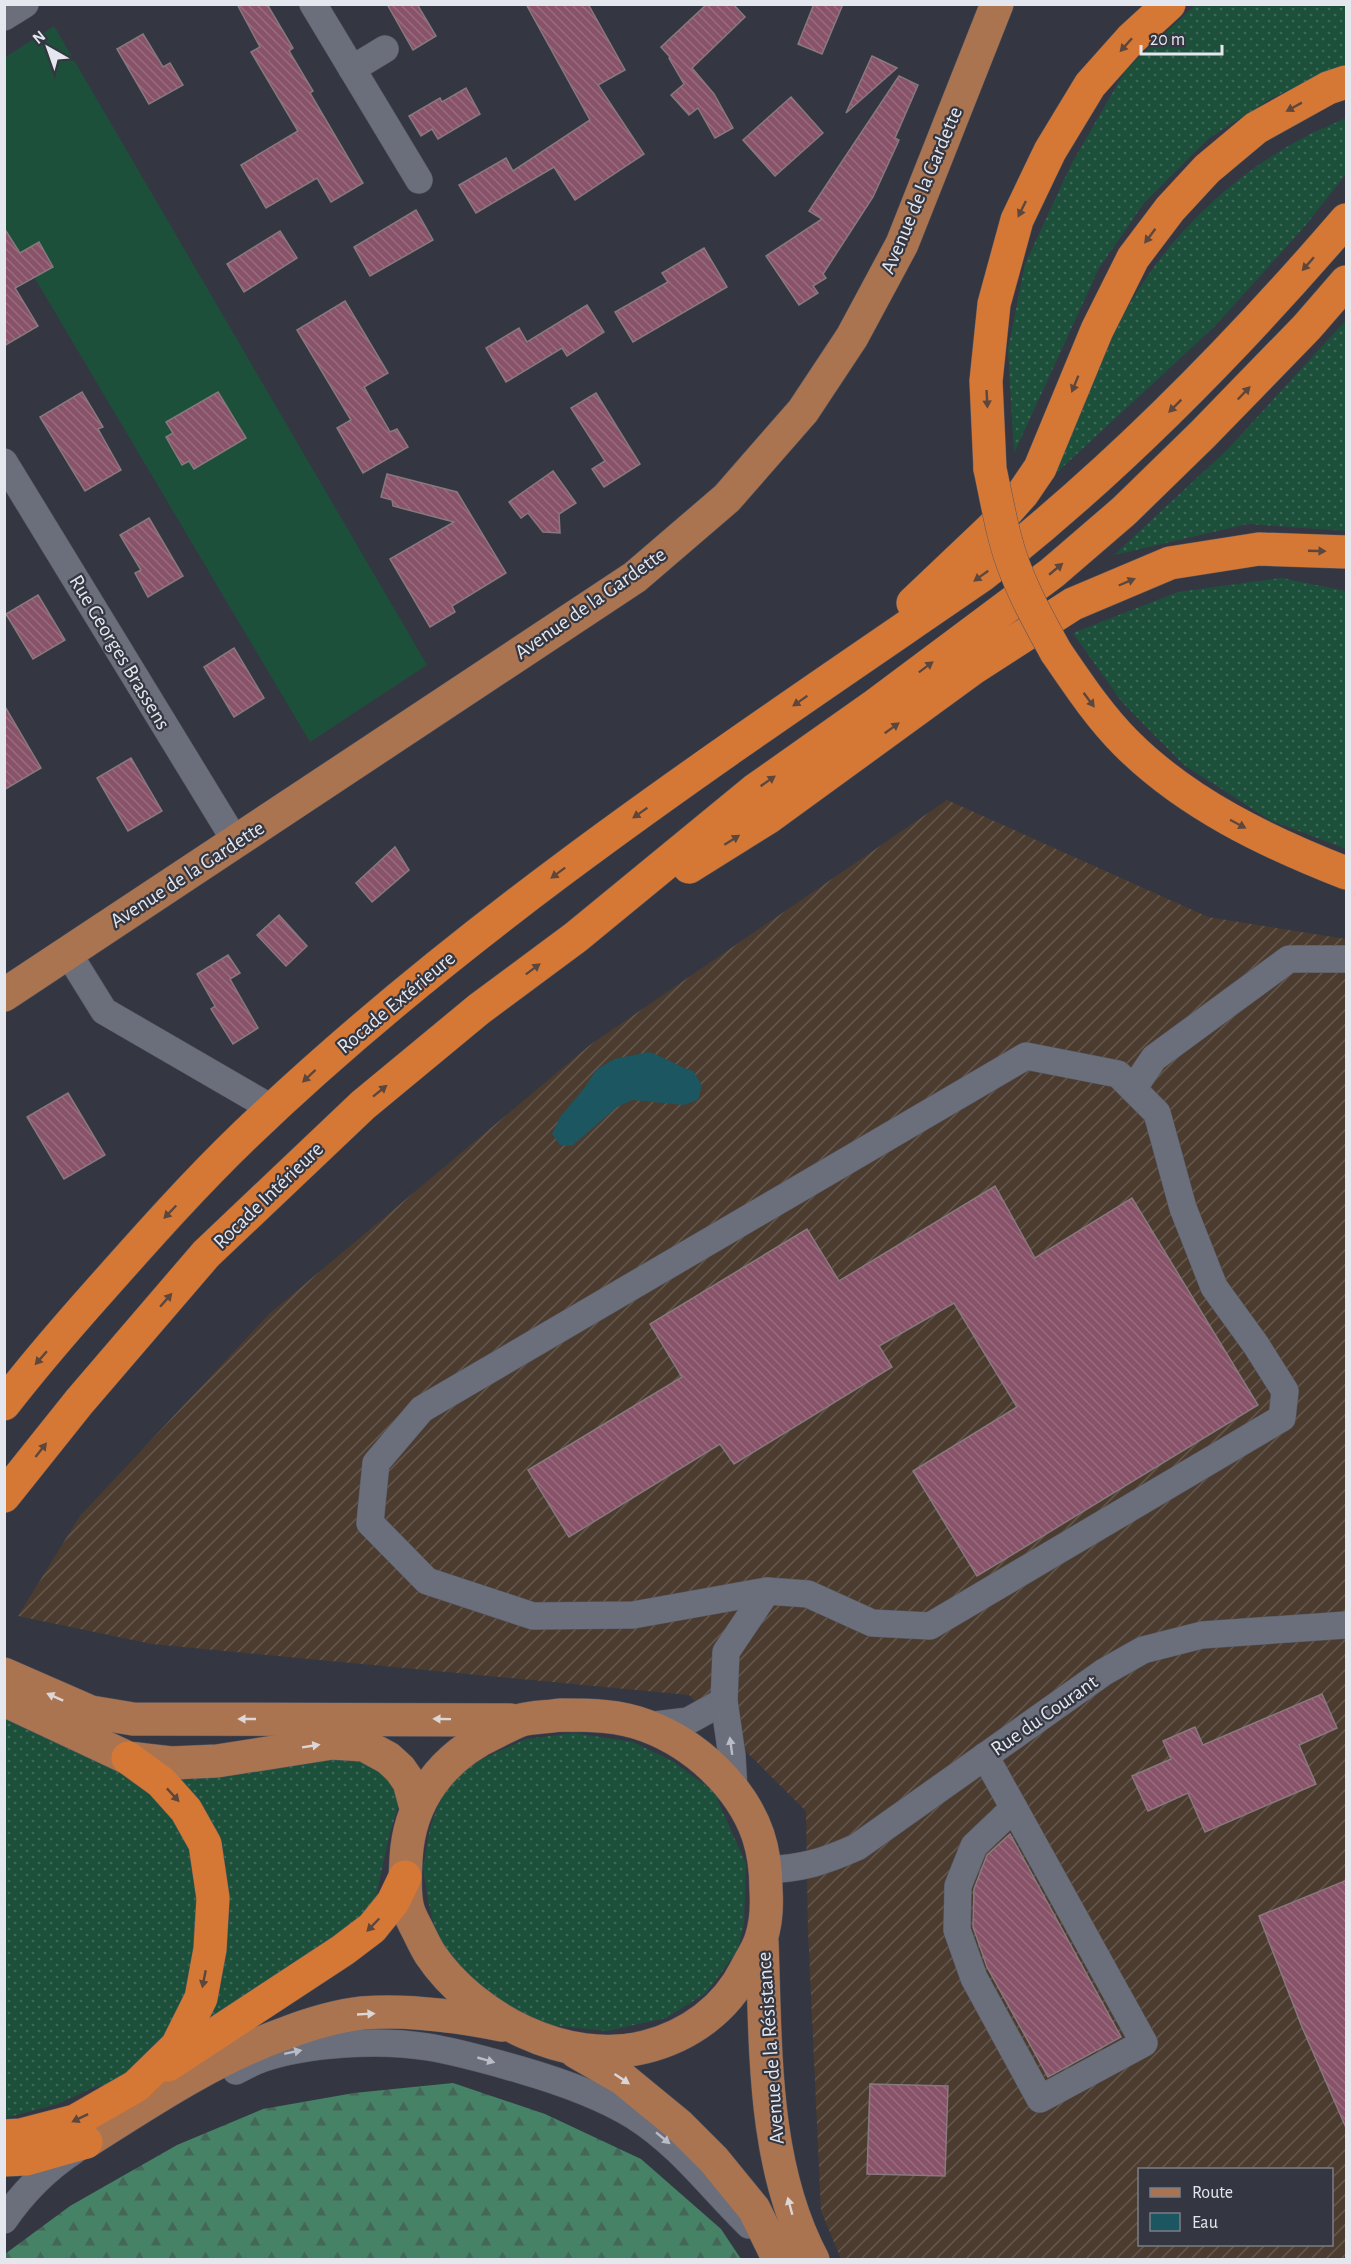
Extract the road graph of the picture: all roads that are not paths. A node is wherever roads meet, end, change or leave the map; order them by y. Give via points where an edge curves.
1 (25, 4) edge
2 (313, 4) edge
3 (998, 4) edge
4 (1168, 4) edge
5 (4, 17) edge
6 (385, 50) dead end
7 (352, 69) junction
8 (1347, 82) edge
9 (419, 180) dead end
10 (1347, 220) edge
11 (1347, 282) edge
12 (4, 462) edge
13 (1347, 552) edge
14 (848, 668) junction
15 (236, 842) junction
16 (1347, 873) edge
17 (576, 937) junction
18 (68, 953) junction
19 (1347, 958) edge
20 (4, 995) edge
21 (1133, 1089) junction
22 (273, 1109) junction
23 (4, 1404) edge
24 (4, 1496) edge
25 (767, 1591) junction
26 (1347, 1625) edge
27 (4, 1674) edge
28 (4, 1700) edge
29 (724, 1701) junction
30 (521, 1720) junction
31 (647, 1726) junction
32 (985, 1756) junction
33 (128, 1758) junction
34 (734, 1791) junction
35 (416, 1808) junction
36 (1014, 1808) junction
37 (766, 1870) junction
38 (405, 1877) junction
39 (762, 1938) junction
40 (508, 2026) junction
41 (572, 2049) junction
42 (136, 2085) junction
43 (4, 2136) edge
44 (86, 2142) junction
45 (4, 2160) edge
46 (4, 2220) edge
47 (775, 2253) edge
48 (813, 2259) edge

1 - 5 street
2 - 7 street
3 - 15 main road, Avenue de la Gardette via 902,244 852,337 803,411 727,498 635,577
4 -> 16 highway, bridge via 1090,85 1050,151 1017,220 994,304 986,381 990,469 1005,539 1031,608 1089,702 1126,743 1169,780 1231,821 1295,853
6 - 7 street
7 - 9 street
8 -> 14 highway via 1328,88 1256,128 1207,169 1170,209 1133,258 1097,330 1040,468 1023,493
10 -> 14 highway via 1173,409 1038,532
17 -> 11 highway via 755,790 1052,573 1124,511 1203,434
12 - 15 street, Rue Georges Brassens
17 -> 13 highway via 769,817 975,667 1073,604 1170,563 1259,549
14 -> 22 highway, Rocade Extérieure via 527,896 322,1063
15 - 18 main road, Avenue de la Gardette
24 -> 17 highway, Rocade Intérieure via 206,1254 363,1105 479,1009
18 - 20 main road, Avenue de la Gardette
18 - 22 street via 104,1011
19 - 21 street via 1289,959 1154,1058
21 - 25 street via 1157,1113 1183,1208 1214,1287 1285,1391 1282,1418 930,1626 872,1623 808,1594
21 - 25 street via 1118,1074 1026,1056 422,1409 376,1463 370,1523 427,1581 533,1616 633,1615
22 -> 23 highway, Rocade Extérieure via 167,1214
25 - 29 street via 726,1652
26 - 32 street, Rue du Courant via 1202,1635 1143,1650 1104,1672
30 -> 27 main road via 133,1719 92,1712
28 - 33 main road
29 - 31 street via 688,1720
34 -> 29 street
30 - 31 main road via 603,1715
30 - 35 main road via 457,1754 437,1775
31 - 34 main road via 685,1746
32 - 36 street
32 - 37 street, Rue du Courant via 857,1847 825,1862
33 -> 35 main road via 171,1763 217,1761 332,1743 364,1745 400,1769 409,1782
33 -> 42 highway via 161,1782 186,1809 205,1844 213,1898 210,1949 201,1998 177,2046
34 - 37 main road via 758,1835
35 - 38 main road via 407,1839
36 - 36 street via 1144,2043 1040,2099 974,1978 957,1930 958,1886 974,1846
37 - 39 main road
38 - 40 main road via 408,1909 429,1953 459,1987
38 -> 42 highway via 393,1902 372,1928
39 - 41 main road via 738,1984 712,2016 679,2036 622,2051
48 -> 39 main road, Avenue de la Résistance via 792,2213 776,2145 767,2067
40 - 41 main road
44 -> 40 main road via 189,2077 255,2044 311,2024 361,2013 404,2013
41 -> 47 main road via 623,2079 714,2160 754,2210
42 -> 43 highway via 75,2121
44 - 45 highway via 26,2159
44 - 46 street via 50,2167 21,2195
44 -> 47 street via 261,2059 359,2043 425,2046 550,2078 634,2116 700,2172

